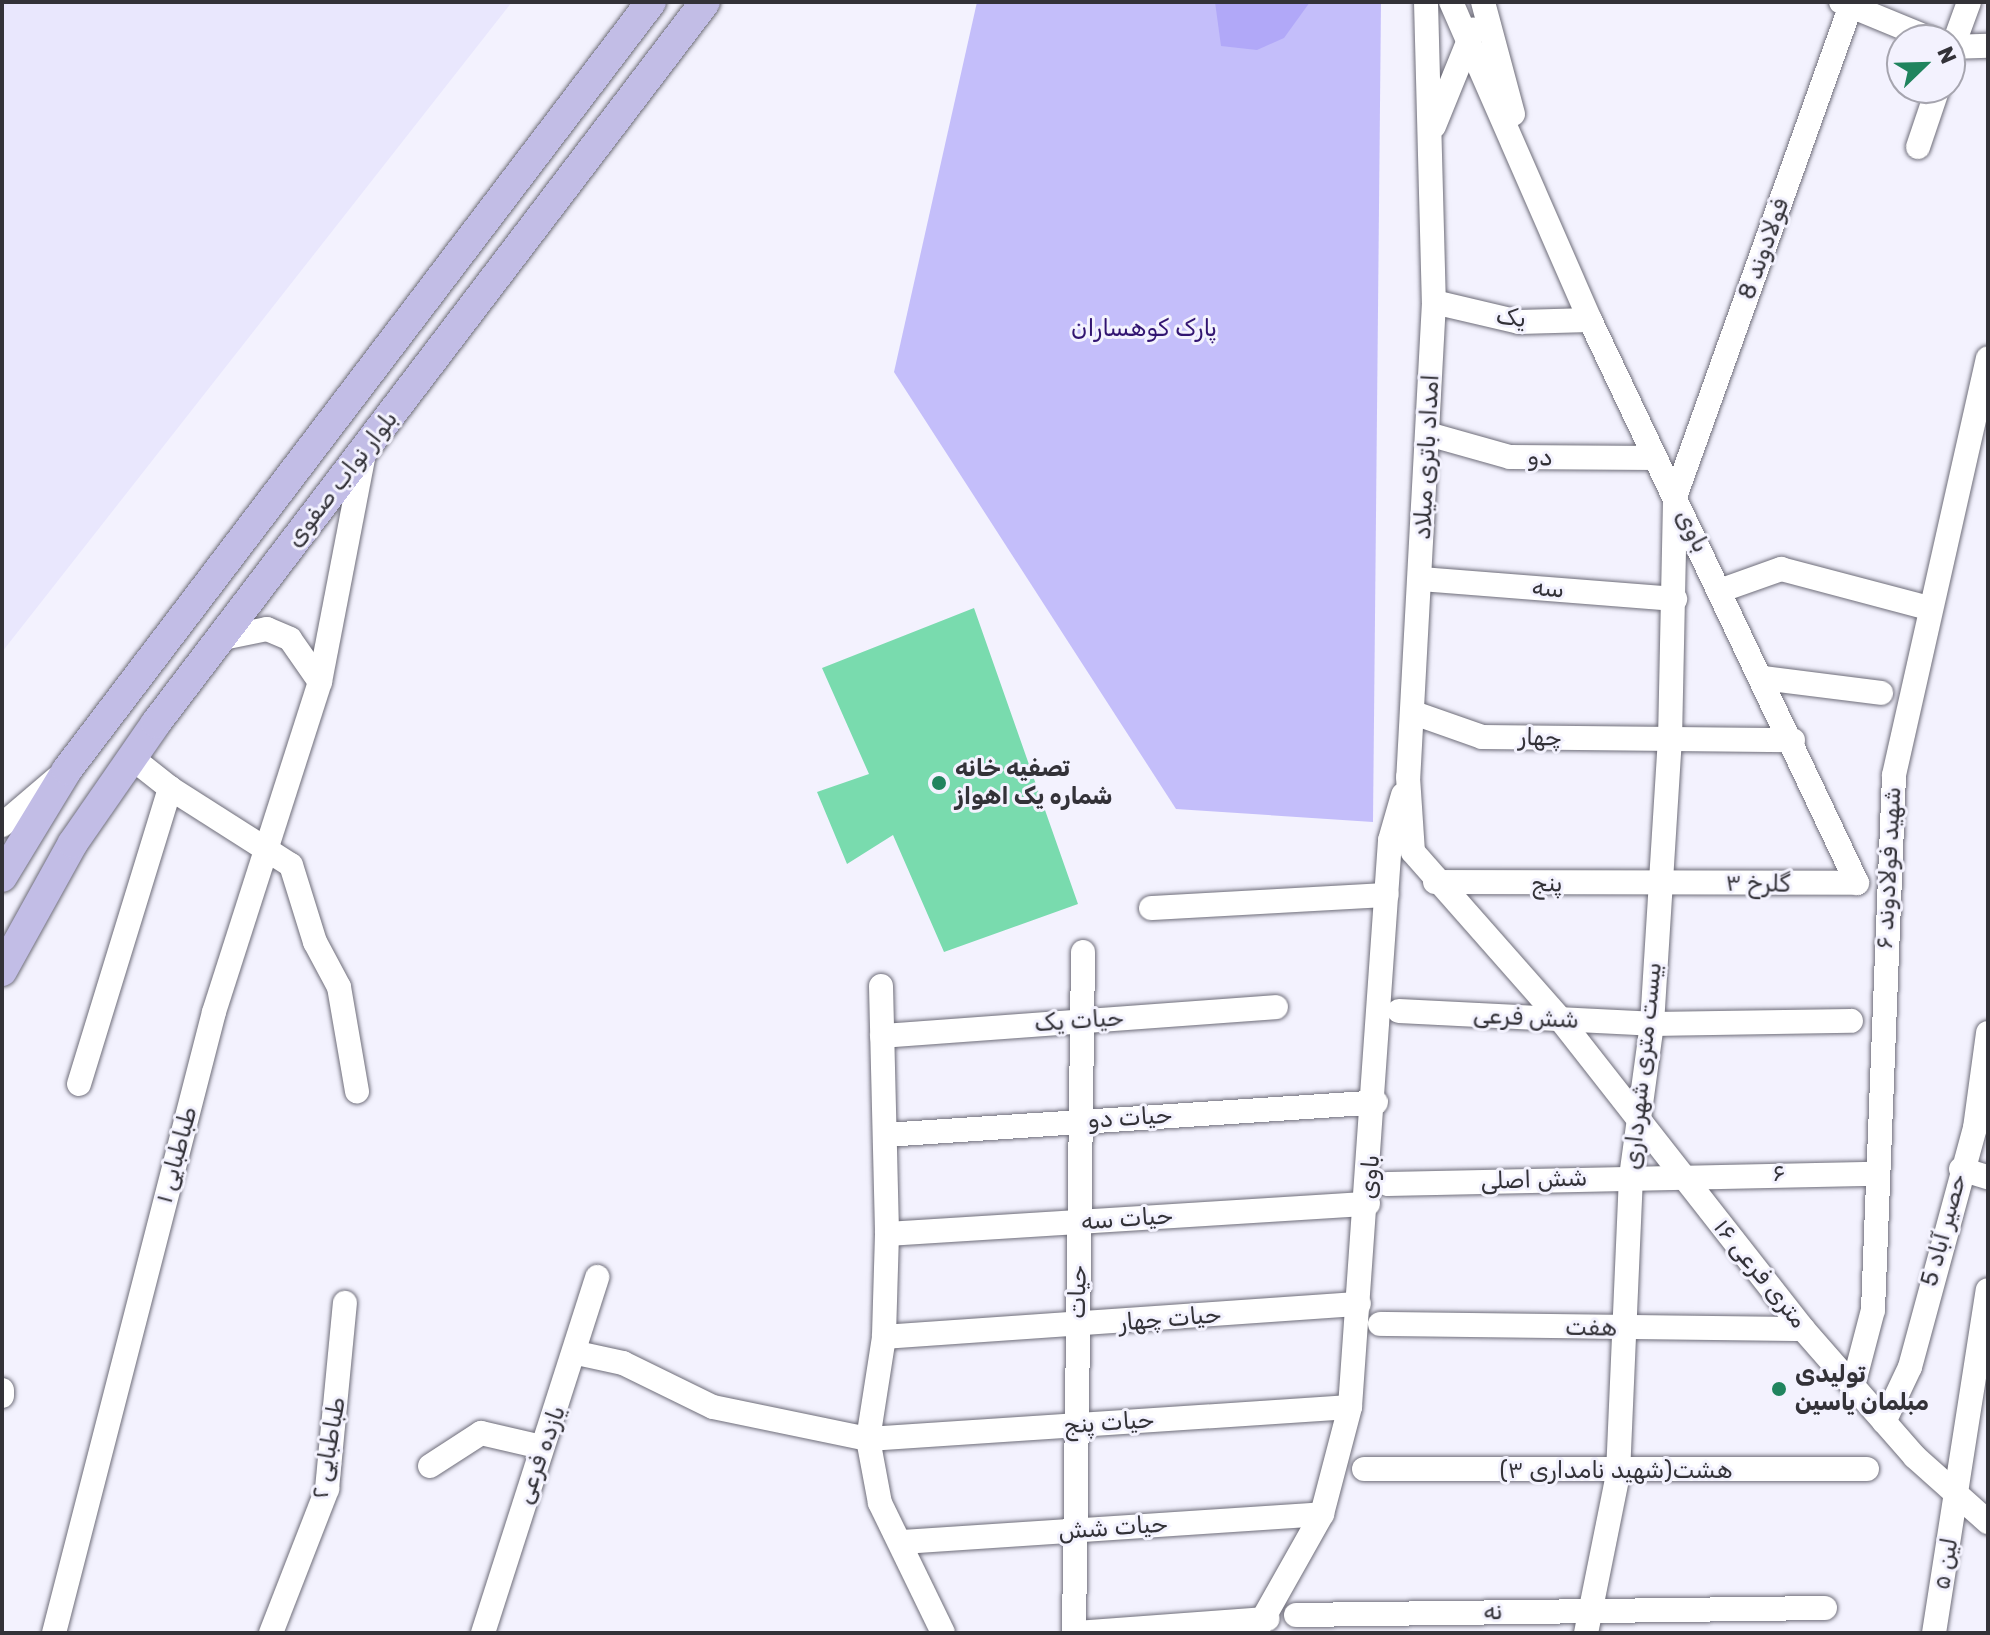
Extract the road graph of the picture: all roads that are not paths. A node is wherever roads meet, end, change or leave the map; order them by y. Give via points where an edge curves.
1 (651, 2) edge
2 (705, 2) edge
3 (1426, 2) edge
4 (1451, 2) edge
5 (1969, 2) edge
6 (1484, 4) edge
7 (1848, 4) edge
8 (1894, 24) edge
9 (1958, 24) edge
10 (1469, 37) junction
11 (1988, 46) edge
12 (1966, 47) edge
13 (1933, 104) edge
14 (1431, 136) junction
15 (1918, 147) dead end
16 (1527, 179) junction
17 (1434, 302) junction
18 (1590, 320) junction
19 (1988, 358) edge
20 (1428, 434) junction
21 (365, 449) junction
22 (1655, 458) junction
23 (1675, 497) junction
24 (1421, 579) junction
25 (1722, 590) junction
26 (1675, 599) junction
27 (1929, 608) junction
28 (218, 639) junction
29 (1763, 678) junction
30 (320, 682) junction
31 (1881, 693) dead end
32 (1414, 713) junction
33 (1670, 740) junction
34 (1793, 740) junction
35 (132, 758) junction
36 (67, 770) junction
37 (1408, 777) junction
38 (170, 788) junction
39 (2, 825) edge
40 (269, 844) junction
41 (2, 877) edge
42 (1435, 882) junction
43 (1659, 883) junction
44 (1857, 883) joint
45 (1387, 895) junction
46 (1151, 908) dead end
47 (1083, 952) dead end
48 (2, 971) edge
49 (881, 986) dead end
50 (1276, 1007) dead end
51 (1399, 1011) dead end
52 (1560, 1019) junction
53 (1082, 1021) junction
54 (1851, 1021) dead end
55 (1652, 1024) junction
56 (1988, 1033) edge
57 (882, 1036) junction
58 (79, 1084) dead end
59 (357, 1091) dead end
60 (1376, 1102) junction
61 (1081, 1121) junction
62 (1638, 1124) junction
63 (885, 1135) junction
64 (1961, 1169) junction
65 (1876, 1174) junction
66 (1681, 1175) junction
67 (1631, 1177) junction
68 (1988, 1177) edge
69 (1388, 1184) dead end
70 (1368, 1204) junction
71 (1079, 1222) junction
72 (887, 1234) junction
73 (597, 1277) dead end
74 (1988, 1290) edge
75 (345, 1303) dead end
76 (1359, 1304) junction
77 (1380, 1324) dead end
78 (1078, 1327) junction
79 (1620, 1329) junction
80 (1803, 1329) junction
81 (884, 1337) junction
82 (577, 1353) junction
83 (1853, 1386) junction
84 (1350, 1407) junction
85 (1884, 1422) junction
86 (1076, 1425) junction
87 (868, 1439) junction
88 (541, 1447) junction
89 (430, 1466) dead end
90 (1364, 1469) dead end
91 (1867, 1469) dead end
92 (1618, 1474) junction
93 (1959, 1495) junction
94 (1322, 1514) junction
95 (1988, 1522) edge
96 (1075, 1531) junction
97 (903, 1542) junction
98 (1825, 1608) dead end
99 (1296, 1615) dead end
100 (1590, 1621) edge
101 (1261, 1626) edge
102 (54, 1633) edge
103 (271, 1633) edge
104 (483, 1633) edge
105 (943, 1633) edge
106 (1074, 1633) edge
107 (1934, 1633) edge

1 - 36 main road, بلوار نواب صفوی
2 - 21 main road, بلوار نواب صفوی
3 - 14 street, امداد باتری میلاد
4 - 10 street, باوی
5 - 9 street
6 - 10 street, امداد باتری میلاد
6 - 16 street, باوی
7 - 8 street
7 - 23 street, فولادوند 8
10 - 14 street, امداد باتری میلاد
10 - 16 street, باوی
11 - 12 street
13 - 15 street
14 - 17 street, امداد باتری میلاد
16 - 18 street, باوی
17 - 18 street, یک via 1519,322
17 - 20 street, امداد باتری میلاد
18 - 22 street, باوی
19 - 27 street, شهید فولادوند ۶
20 - 22 street, دو via 1510,457
20 - 24 street, امداد باتری میلاد
21 - 28 main road, بلوار نواب صفوی
21 - 30 street, طباطبایی ۱
22 - 23 street, باوی
23 - 25 street, باوی
23 - 26 street, بیست متری شهرداری
24 - 26 street, سه
24 - 32 street, امداد باتری میلاد
25 - 27 street via 1781,569
25 - 29 street, باوی
26 - 33 street, بیست متری شهرداری
27 - 65 street, شهید فولادوند ۶ via 1894,775
28 - 30 street via 267,629 290,639
28 - 35 main road, بلوار نواب صفوی
29 - 31 street
29 - 34 street, باوی
30 - 40 street, طباطبایی ۱
32 - 33 street, چهار via 1482,737
32 - 37 street, امداد باتری میلاد
33 - 34 street, چهار
33 - 43 street, بیست متری شهرداری
34 - 44 street, باوی
35 - 38 street
35 - 48 main road, بلوار نواب صفوی via 73,843
36 - 39 street
36 - 41 main road, بلوار نواب صفوی
37 - 42 street, ۱۶ متری فرعی via 1413,852
37 - 45 street, باوی via 1390,840
38 - 40 street
38 - 58 street
40 - 59 street via 300,880 315,942 339,987
40 - 102 street, طباطبایی ۱ via 214,1012
42 - 43 street, پنج
42 - 52 street, ۱۶ متری فرعی
43 - 44 street, گلرخ ۳
43 - 55 street, بیست متری شهرداری
45 - 46 street
45 - 60 street, باوی
47 - 53 street, حیات
49 - 57 street
50 - 53 street, حیات یک
51 - 52 street, شش فرعی
52 - 55 street, شش فرعی
52 - 62 street, ۱۶ متری فرعی
53 - 57 street, حیات یک
53 - 61 street, حیات
54 - 55 street, شش فرعی
55 - 62 street, بیست متری شهرداری
56 - 64 street, حصیر آباد 5
57 - 63 street
60 - 61 street, حیات دو
60 - 70 street, باوی
61 - 63 street, حیات دو
61 - 71 street, حیات
62 - 66 street, ۱۶ متری فرعی
62 - 67 street, بیست متری شهرداری
63 - 72 street
64 - 68 street
64 - 85 street, حصیر آباد 5 via 1910,1367
65 - 66 street, ۶
65 - 83 street, شهید فولادوند ۶ via 1873,1310
66 - 67 street, شش اصلی
66 - 80 street, ۱۶ متری فرعی
67 - 69 street, شش اصلی
67 - 79 street, بیست متری شهرداری
70 - 71 street, حیات سه
70 - 76 street, باوی
71 - 72 street, حیات سه
71 - 78 street, حیات
72 - 81 street
73 - 82 street, یازده فرعی
74 - 93 street, لین ۵
75 - 103 street, طباطبایی ۲ via 327,1489
76 - 78 street, حیات چهار
76 - 84 street, باوی
77 - 79 street, هفت
78 - 81 street, حیات چهار
78 - 86 street, حیات
79 - 80 street, هفت
79 - 92 street, بیست متری شهرداری
80 - 83 street, ۱۶ متری فرعی
81 - 87 street
82 - 87 street, حیات پنج via 623,1363 713,1407
82 - 88 street, یازده فرعی
83 - 85 street, ۱۶ متری فرعی
84 - 86 street, حیات پنج
84 - 94 street, باوی
85 - 93 street, ۱۶ متری فرعی
86 - 87 street, حیات پنج
86 - 96 street, حیات
87 - 97 street via 880,1503
88 - 89 street via 481,1433
88 - 104 street, یازده فرعی
90 - 92 street, هشت(شهید نامداری ۳)
91 - 92 street, هشت(شهید نامداری ۳)
92 - 100 street, بیست متری شهرداری
93 - 95 street, ۱۶ متری فرعی
93 - 107 street, لین ۵
94 - 96 street, حیات شش
94 - 101 street, باوی
96 - 97 street, حیات شش
96 - 106 street, حیات
97 - 105 street
98 - 100 street, نه
99 - 100 street, نه
101 - 106 street

